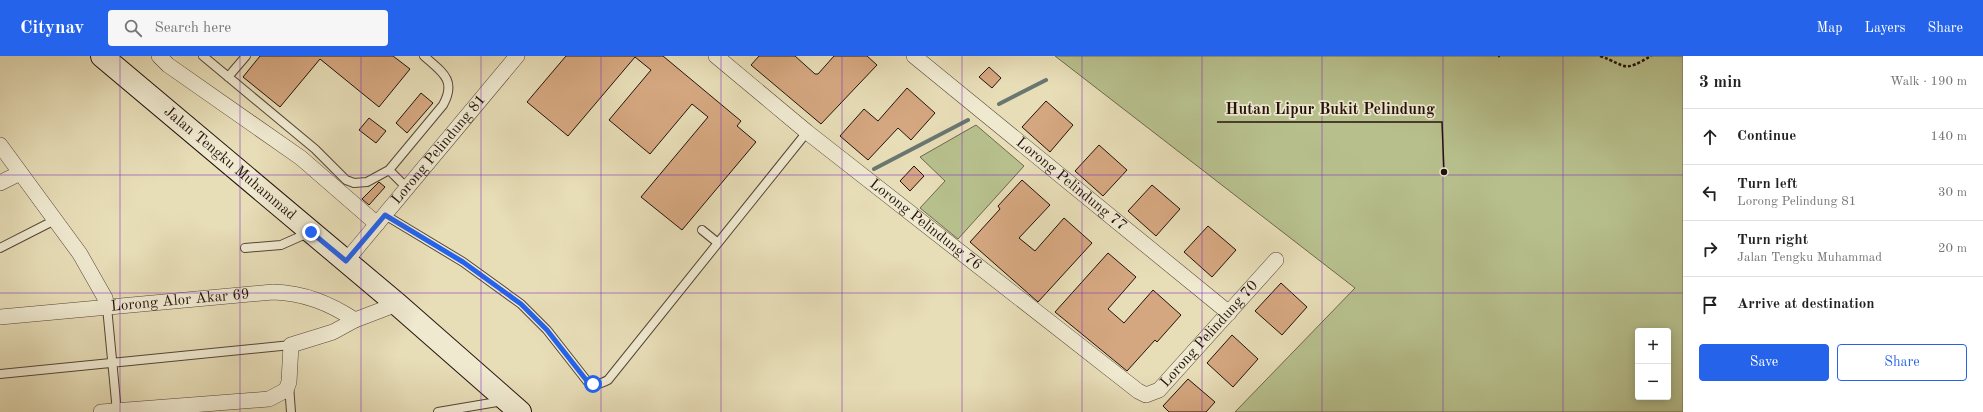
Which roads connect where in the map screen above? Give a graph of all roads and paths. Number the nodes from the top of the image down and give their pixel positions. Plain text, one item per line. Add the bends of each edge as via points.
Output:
1 (102, 56) edge
2 (159, 56) edge
3 (203, 56) edge
4 (246, 56) edge
5 (424, 56) edge
6 (517, 56) edge
7 (716, 56) edge
8 (914, 56) edge
9 (1600, 56) edge
10 (1651, 56) edge
11 (228, 77) junction
12 (807, 132) junction
13 (0, 145) edge
14 (389, 170) junction
15 (20, 173) junction
16 (0, 183) edge
17 (407, 188) junction
18 (55, 220) junction
19 (381, 220) junction
20 (702, 230) dead end
21 (311, 232) junction
22 (718, 243) junction
23 (0, 248) edge
24 (245, 248) dead end
25 (1276, 260) dead end
26 (346, 261) junction
27 (397, 304) junction
28 (107, 307) junction
29 (1229, 313) junction
30 (0, 317) edge
31 (355, 320) junction
32 (291, 345) junction
33 (111, 362) junction
34 (0, 374) edge
35 (289, 382) junction
36 (1138, 391) joint
37 (513, 406) edge
38 (116, 411) edge
39 (102, 412) edge
40 (291, 412) edge
41 (438, 412) edge

1 - 21 main road, Jalan Tengku Muhammad
2 - 19 street via 301,158
3 - 11 lane
4 - 11 lane
5 - 14 lane via 445,74 448,81 448,97
6 - 17 street, Lorong Pelindung 81
7 - 12 street, Lorong Pelindung 76
8 - 29 street, Lorong Pelindung 77
9 - 10 path via 1620,66 1633,67
11 - 14 lane via 315,149 346,180 354,183 367,182
12 - 22 lane
12 - 36 street, Lorong Pelindung 76
13 - 15 street
14 - 17 lane
15 - 16 street
15 - 18 street
17 - 19 street, Lorong Pelindung 81
18 - 23 lane
18 - 28 street via 80,254 105,298
19 - 22 lane via 463,262 521,304 547,330 587,381 593,384 608,380
19 - 26 street, Lorong Pelindung 81
20 - 22 lane
21 - 24 lane via 281,245
21 - 26 main road, Jalan Tengku Muhammad
25 - 29 street, Lorong Pelindung 70
26 - 27 main road, Jalan Tengku Muhammad
27 - 31 street
27 - 37 main road, Jalan Tengku Muhammad
28 - 30 street, Lorong Alor Akar 69
28 - 31 street, Lorong Alor Akar 69 via 291,292 333,306
28 - 33 lane
29 - 36 street, Lorong Pelindung 70 via 1159,390 1146,395
31 - 32 street via 334,332
32 - 33 lane
32 - 35 street
33 - 34 lane
33 - 38 lane
35 - 38 street via 286,390 269,399
35 - 40 lane
37 - 41 lane
38 - 39 street

